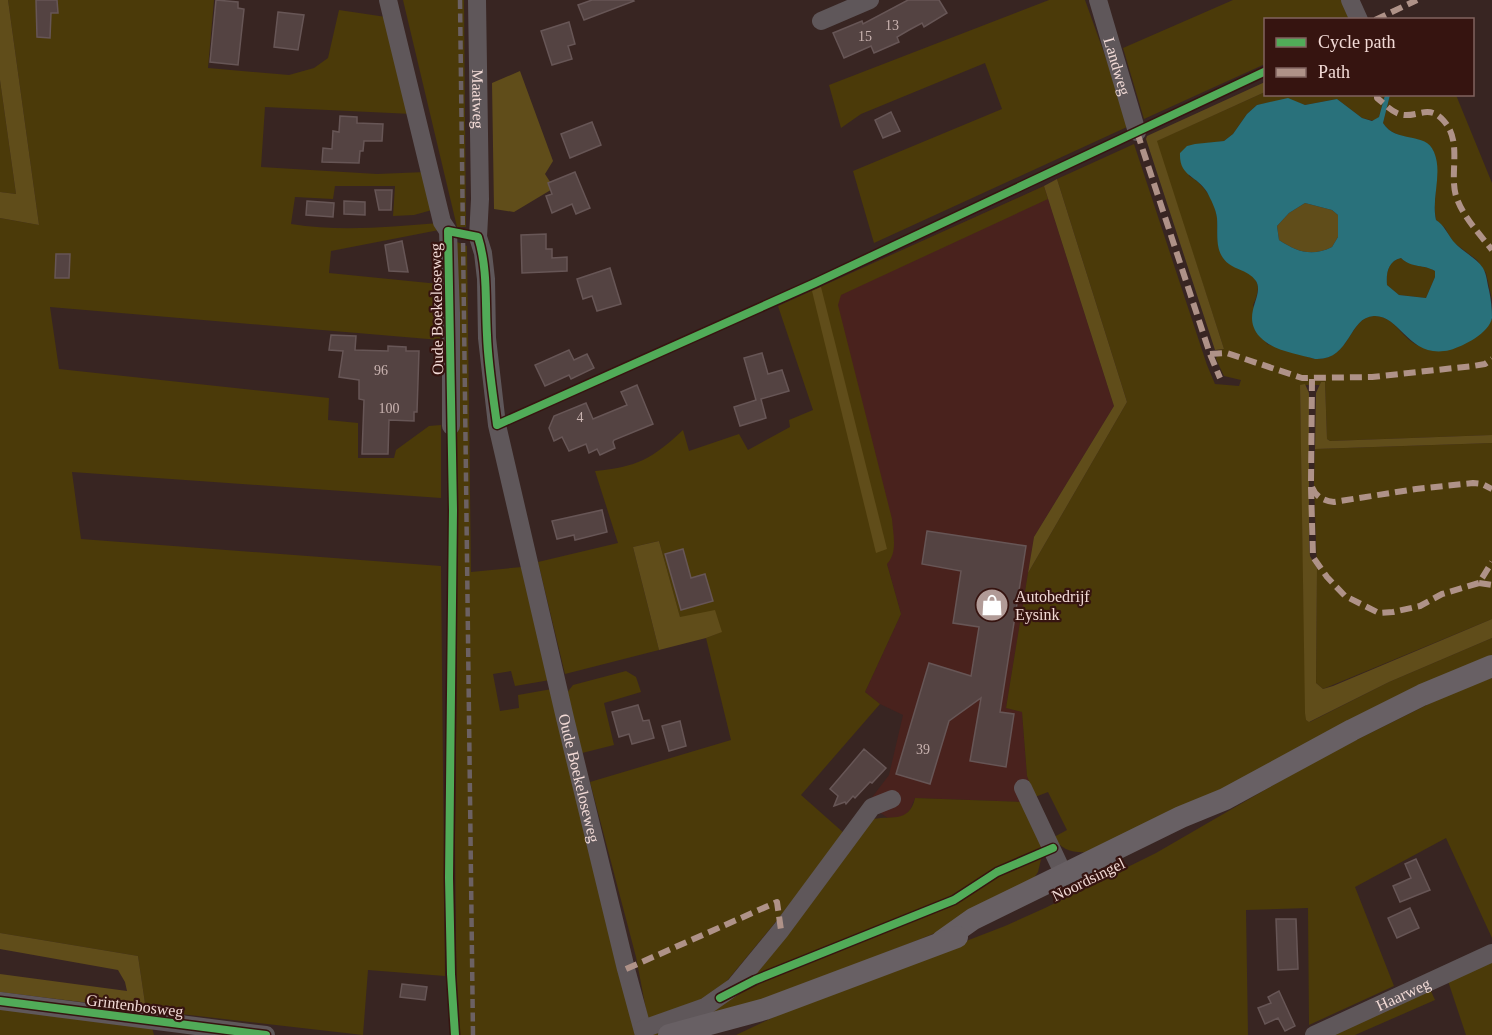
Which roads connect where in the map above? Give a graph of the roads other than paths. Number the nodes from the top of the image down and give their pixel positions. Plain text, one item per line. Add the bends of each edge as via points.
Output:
1 (388, 0) edge
2 (477, 0) edge
3 (870, 0) edge
4 (1098, 0) edge
5 (1350, 0) edge
6 (1358, 18) edge
7 (821, 21) dead end
8 (1137, 132) dead end
9 (480, 199) joint
10 (448, 231) junction
11 (478, 237) junction
12 (451, 426) dead end
13 (1492, 666) edge
14 (1023, 788) dead end
15 (892, 799) dead end
16 (1225, 799) junction
17 (1064, 875) junction
18 (942, 941) junction
19 (1492, 953) edge
20 (0, 1001) edge
21 (765, 1009) junction
22 (644, 1032) edge
23 (266, 1035) edge
24 (669, 1035) edge
25 (716, 1035) edge
26 (1314, 1035) edge

1 - 10 street, Oude Boekeloseweg via 442,222
2 - 9 street, Maatweg
3 - 7 street
4 - 8 street, Landweg
5 - 6 street
9 - 11 street, Oude Boekeloseweg
10 - 11 street, Oude Boekeloseweg
10 - 12 street, Oude Boekeloseweg
11 - 22 street, Oude Boekeloseweg via 486,279 487,338 497,424
13 - 16 main road, Noordsingel via 1422,695
14 - 17 street
15 - 22 street via 872,807 735,986 705,1007
16 - 17 main road, Noordsingel
16 - 18 main road, Noordsingel via 1180,831 1085,881 975,931
17 - 18 main road, Noordsingel via 973,919
18 - 21 main road, Noordsingel
19 - 26 street, Haarweg
20 - 23 street, Grintenbosweg
21 - 24 main road, Noordsingel
21 - 25 main road, Noordsingel

